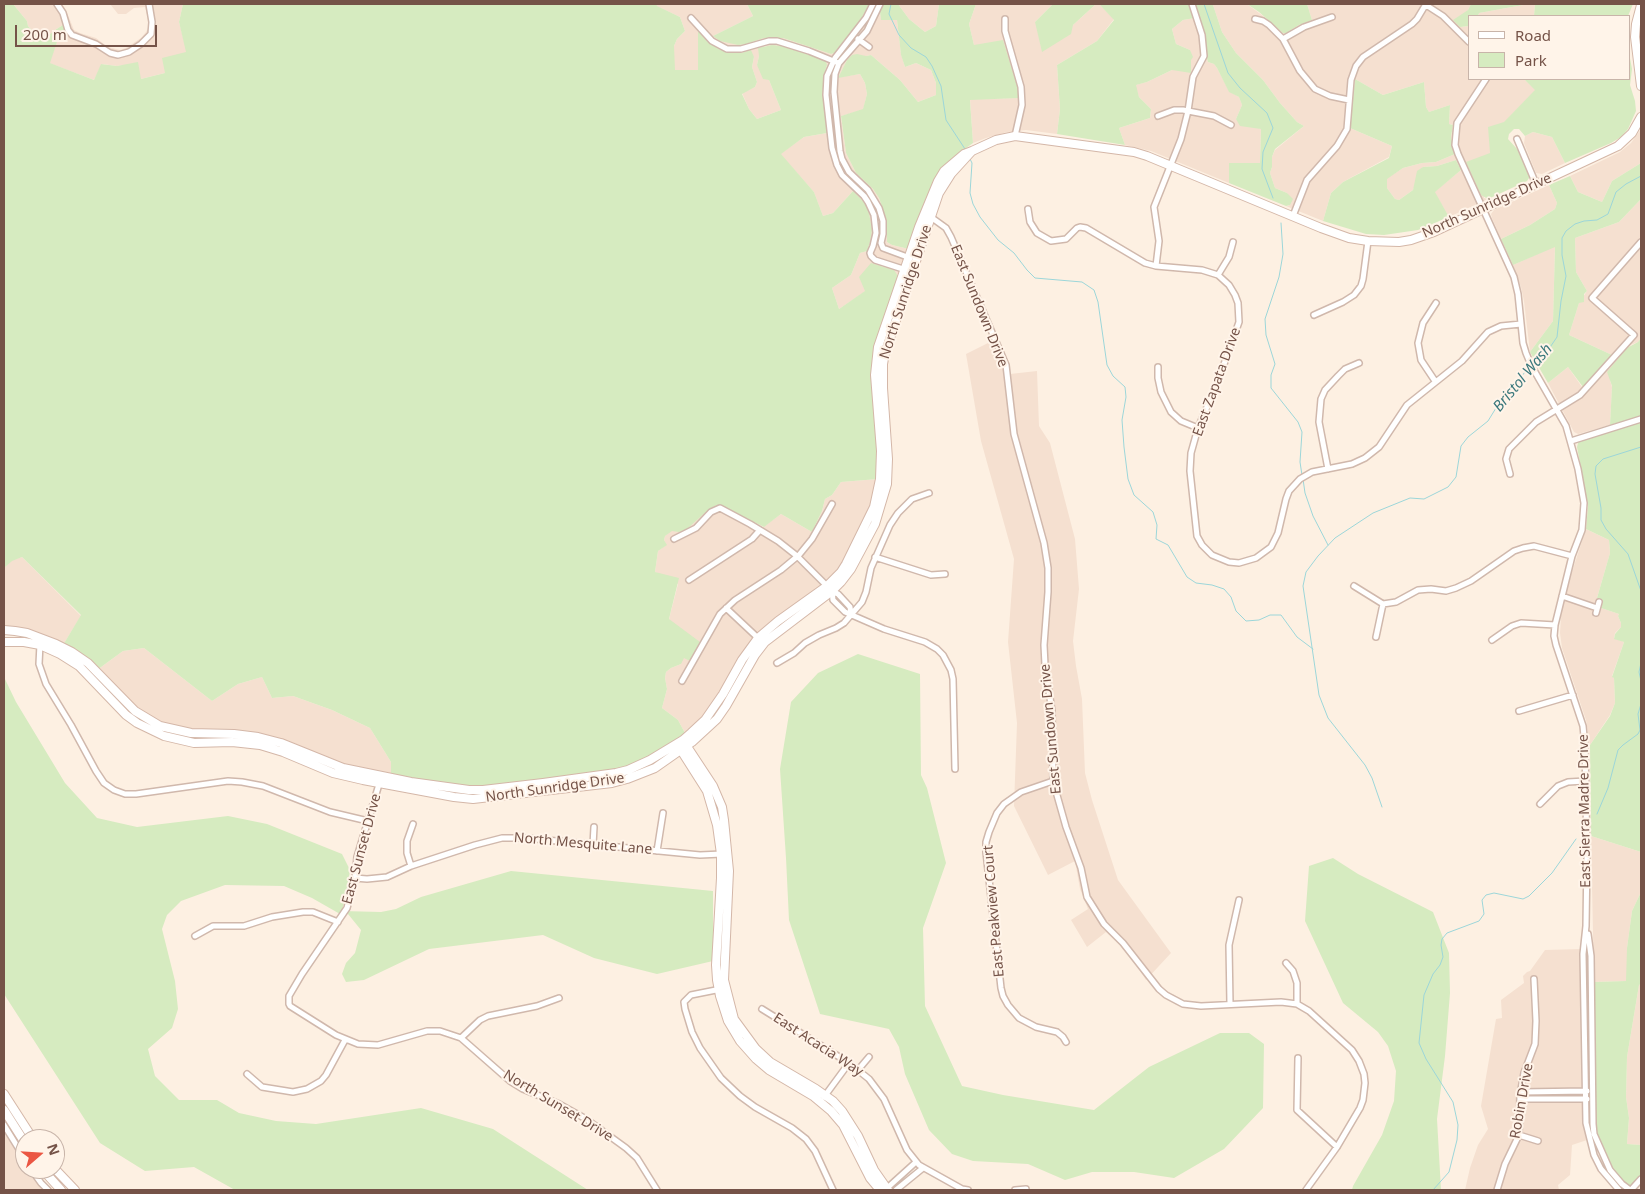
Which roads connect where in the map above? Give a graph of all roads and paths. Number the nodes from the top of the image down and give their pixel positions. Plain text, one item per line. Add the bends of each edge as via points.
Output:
1 (57, 4) edge
2 (148, 4) edge
3 (873, 4) edge
4 (880, 4) edge
5 (1192, 4) edge
6 (1426, 4) edge
7 (1641, 5) edge
8 (1332, 17) dead end
9 (691, 18) dead end
10 (1005, 19) dead end
11 (1255, 19) dead end
12 (853, 35) junction
13 (1283, 39) junction
14 (860, 40) junction
15 (1468, 41) edge
16 (868, 47) dead end
17 (836, 62) junction
18 (1485, 80) edge
19 (1641, 86) edge
20 (1349, 100) junction
21 (1188, 111) junction
22 (1158, 116) dead end
23 (1641, 117) edge
24 (1231, 125) dead end
25 (1015, 136) junction
26 (1517, 139) dead end
27 (842, 159) junction
28 (836, 162) junction
29 (1170, 166) junction
30 (1536, 184) junction
31 (1028, 210) dead end
32 (1483, 210) junction
33 (928, 215) junction
34 (1293, 216) junction
35 (1368, 241) junction
36 (1233, 242) dead end
37 (1641, 242) edge
38 (874, 244) junction
39 (882, 245) junction
40 (891, 251) junction
41 (912, 258) junction
42 (887, 263) junction
43 (1156, 266) junction
44 (908, 271) junction
45 (1218, 276) junction
46 (1436, 303) dead end
47 (1314, 315) dead end
48 (1521, 324) junction
49 (1359, 363) dead end
50 (1158, 367) dead end
51 (1435, 381) junction
52 (1557, 409) junction
53 (1641, 419) edge
54 (1198, 428) junction
55 (1571, 440) junction
56 (1328, 469) junction
57 (1510, 474) dead end
58 (928, 493) dead end
59 (832, 504) dead end
60 (760, 530) junction
61 (674, 539) dead end
62 (797, 556) junction
63 (1572, 556) junction
64 (876, 557) junction
65 (945, 574) dead end
66 (689, 580) dead end
67 (1354, 586) dead end
68 (830, 589) junction
69 (1562, 596) junction
70 (844, 600) junction
71 (1599, 602) dead end
72 (1383, 604) junction
73 (838, 605) junction
74 (726, 608) junction
75 (852, 614) junction
76 (1555, 625) junction
77 (4, 630) edge
78 (1376, 637) dead end
79 (758, 638) junction
80 (1492, 640) dead end
81 (4, 642) edge
82 (41, 642) junction
83 (777, 663) dead end
84 (682, 681) dead end
85 (1573, 695) junction
86 (1519, 711) dead end
87 (682, 745) junction
88 (955, 770) dead end
89 (381, 779) junction
90 (1053, 781) junction
91 (1586, 781) junction
92 (1540, 804) dead end
93 (662, 813) dead end
94 (368, 821) junction
95 (413, 824) dead end
96 (594, 827) dead end
97 (593, 845) junction
98 (658, 851) junction
99 (724, 854) junction
100 (412, 866) junction
101 (355, 878) junction
102 (1240, 900) dead end
103 (338, 922) junction
104 (1586, 926) junction
105 (195, 936) dead end
106 (1286, 963) dead end
107 (1534, 979) dead end
108 (722, 988) junction
109 (559, 998) dead end
110 (1230, 1004) junction
111 (1297, 1004) junction
112 (762, 1009) dead end
113 (461, 1038) junction
114 (346, 1040) junction
115 (1066, 1042) dead end
116 (869, 1057) dead end
117 (1298, 1058) dead end
118 (849, 1063) junction
119 (858, 1070) junction
120 (247, 1074) dead end
121 (1585, 1091) junction
122 (1592, 1091) junction
123 (1521, 1092) junction
124 (4, 1094) edge
125 (822, 1098) junction
126 (1520, 1099) junction
127 (1592, 1099) junction
128 (1585, 1100) junction
129 (4, 1110) edge
130 (4, 1125) edge
131 (16, 1129) edge
132 (27, 1129) edge
133 (1519, 1135) junction
134 (1538, 1141) dead end
135 (15, 1143) edge
136 (1337, 1147) junction
137 (916, 1162) junction
138 (923, 1168) junction
139 (38, 1179) edge
140 (51, 1179) edge
141 (65, 1179) edge
142 (1641, 1179) edge
143 (1026, 1189) dead end
144 (48, 1190) edge
145 (61, 1190) edge
146 (75, 1190) edge
147 (657, 1190) edge
148 (833, 1190) edge
149 (885, 1190) edge
150 (896, 1190) edge
151 (968, 1190) edge
152 (1015, 1190) edge
153 (1306, 1190) edge
154 (1497, 1190) edge
155 (1619, 1190) edge
156 (1630, 1190) edge

1 - 2 street via 72,34 118,55 129,52 151,34
3 - 12 street
4 - 14 street
5 - 21 street via 1202,35 1204,56 1193,77
6 - 15 street
6 - 20 street via 1412,24 1359,61 1351,80
7 - 19 street via 1635,37
8 - 13 street
9 - 17 street via 712,40 727,48 741,49 777,41
10 - 25 street via 1004,31 1022,97
11 - 13 street via 1269,25
12 - 14 street
12 - 17 street via 840,50
13 - 20 street via 1311,85 1330,96
14 - 16 street
14 - 17 street
17 - 27 street via 834,92
17 - 28 street via 830,68 826,84
18 - 32 street, East Sierra Madre Drive via 1458,119 1455,136 1458,154
20 - 34 street via 1346,132 1338,146 1307,180
21 - 22 street via 1174,110
21 - 24 street via 1214,116
21 - 29 street
23 - 30 street, North Sunridge Drive via 1632,133 1618,146
25 - 29 street, North Sunridge Drive via 1128,151
25 - 33 street, North Sunridge Drive via 996,140 964,154 944,171
26 - 30 street
27 - 28 street
27 - 39 street via 879,208 883,221
28 - 38 street via 842,175 864,196 871,208 876,225
29 - 34 street, North Sunridge Drive
29 - 43 street via 1154,207 1158,241
30 - 32 street, North Sunridge Drive
31 - 43 street via 1033,228 1045,239 1066,239 1080,227 1086,228 1141,262
32 - 35 street, North Sunridge Drive via 1412,240
32 - 48 street, East Sierra Madre Drive via 1514,277
33 - 41 street, North Sunridge Drive
33 - 90 street, East Sundown Drive via 946,228 951,237 1006,365 1014,434 1048,568 1044,650 1052,712
34 - 35 street, North Sunridge Drive via 1349,238
35 - 47 street via 1361,286 1354,295
36 - 45 street via 1229,258
37 - 52 street via 1592,298 1634,335 1580,395
38 - 39 street
38 - 42 street via 871,256
39 - 40 street
40 - 41 street
40 - 42 street
41 - 44 street, North Sunridge Drive
42 - 44 street
43 - 45 street via 1202,270
44 - 68 street, North Sunridge Drive via 876,356 881,464 877,495 868,522
45 - 54 street, East Zapata Drive via 1235,295 1239,322
46 - 51 street via 1424,323 1418,343 1422,360
48 - 51 street via 1501,326 1488,332 1468,355
48 - 52 street, East Sierra Madre Drive via 1528,358
49 - 56 street via 1335,379 1321,399 1319,422
50 - 54 street via 1162,392 1171,412
51 - 56 street via 1407,405 1373,452 1352,464
52 - 55 street, East Sierra Madre Drive
52 - 57 street via 1536,422 1509,449 1506,459
53 - 55 street
54 - 56 street, East Zapata Drive via 1190,471 1195,530 1212,554 1229,562 1239,563 1267,551 1275,541 1289,491 1302,477
55 - 63 street, East Sierra Madre Drive via 1584,503 1582,530
58 - 64 street via 912,499 898,513
59 - 62 street via 812,539
60 - 61 street via 720,508 696,528
60 - 62 street
60 - 66 street via 752,539
62 - 68 street
62 - 74 street
63 - 69 street, East Sierra Madre Drive
63 - 72 street via 1534,546 1523,548 1456,588 1418,590 1396,602
64 - 65 street via 931,576
64 - 75 street via 864,598
67 - 72 street
68 - 70 street
68 - 73 street
68 - 79 street, North Sunridge Drive via 778,621
68 - 87 street, North Sunridge Drive via 765,642 717,719
69 - 71 street via 1596,610
69 - 76 street, East Sierra Madre Drive
70 - 73 street
70 - 75 street
72 - 78 street
73 - 75 street
74 - 79 street
74 - 84 street
75 - 83 street via 844,623 819,635
75 - 88 street via 884,629 925,642 937,649 948,662 953,680
76 - 80 street via 1521,623
76 - 85 street, East Sierra Madre Drive via 1556,645
77 - 82 street, North Sunridge Drive via 16,631
79 - 87 street, North Sunridge Drive via 705,720
81 - 82 street, North Sunridge Drive
82 - 89 street, North Sunridge Drive via 72,652 88,663 134,711 160,726 191,733 258,736
82 - 94 street via 39,664 46,684 96,771 114,790 136,794 228,781 242,782 263,786 330,812
85 - 86 street
85 - 91 street, East Sierra Madre Drive via 1583,726
87 - 89 street, North Sunridge Drive via 616,773 483,790
87 - 99 street via 709,778 718,795 724,820
89 - 94 street, East Sunset Drive
90 - 110 street, East Sundown Drive via 1087,897 1104,924 1124,943 1166,995 1182,1004
90 - 115 street, East Peakview Court via 1021,792 1004,804 989,832 986,852 1004,996 1019,1018 1036,1027 1057,1032
91 - 92 street via 1558,786
91 - 104 street, East Sierra Madre Drive
93 - 98 street
94 - 101 street, East Sunset Drive
95 - 100 street via 407,841
96 - 97 street
97 - 98 street, North Mesquite Lane
97 - 100 street, North Mesquite Lane via 502,838
98 - 99 street, North Mesquite Lane
99 - 108 street via 716,965
100 - 101 street, North Mesquite Lane via 386,877
101 - 103 street, East Sunset Drive via 347,908
102 - 110 street via 1229,945
103 - 105 street via 313,912 303,912 244,926 212,926
103 - 114 street, North Sunset Drive via 302,974 289,996 289,1004
104 - 121 street, East Sierra Madre Drive via 1583,954
104 - 122 street, East Sierra Madre Drive via 1591,956
106 - 111 street via 1297,983
107 - 123 street, Robin Drive via 1535,1044
108 - 125 street via 728,1021 748,1051 769,1070
108 - 148 street via 694,994 684,1002 700,1048 721,1078 740,1096 806,1139
109 - 113 street via 488,1016
110 - 111 street, East Sundown Drive
111 - 136 street via 1352,1050 1364,1074 1363,1100
112 - 118 street, East Acacia Way
113 - 114 street, North Sunset Drive via 440,1031 427,1031 378,1045
113 - 147 street, North Sunset Drive via 510,1081 586,1119 626,1148 637,1158
114 - 120 street via 326,1075 307,1090 293,1092 262,1087
116 - 119 street
117 - 136 street via 1297,1110
118 - 119 street, East Acacia Way
118 - 125 street
119 - 137 street, East Acacia Way via 884,1099 907,1150
121 - 122 street
121 - 123 street
121 - 128 street, East Sierra Madre Drive
122 - 127 street, East Sierra Madre Drive
123 - 126 street, Robin Drive
124 - 132 street
125 - 149 street via 843,1125 870,1178
126 - 128 street
126 - 133 street, Robin Drive
127 - 128 street
127 - 156 street, East Sierra Madre Drive via 1594,1134 1600,1150 1610,1170
128 - 155 street, East Sierra Madre Drive via 1586,1123 1594,1155 1601,1170
129 - 131 street
130 - 135 street
133 - 134 street
133 - 154 street, Robin Drive
136 - 153 street
137 - 138 street, East Acacia Way
137 - 149 street
138 - 150 street
138 - 151 street, East Acacia Way
139 - 144 street
140 - 145 street
141 - 146 street
142 - 156 street
143 - 152 street

